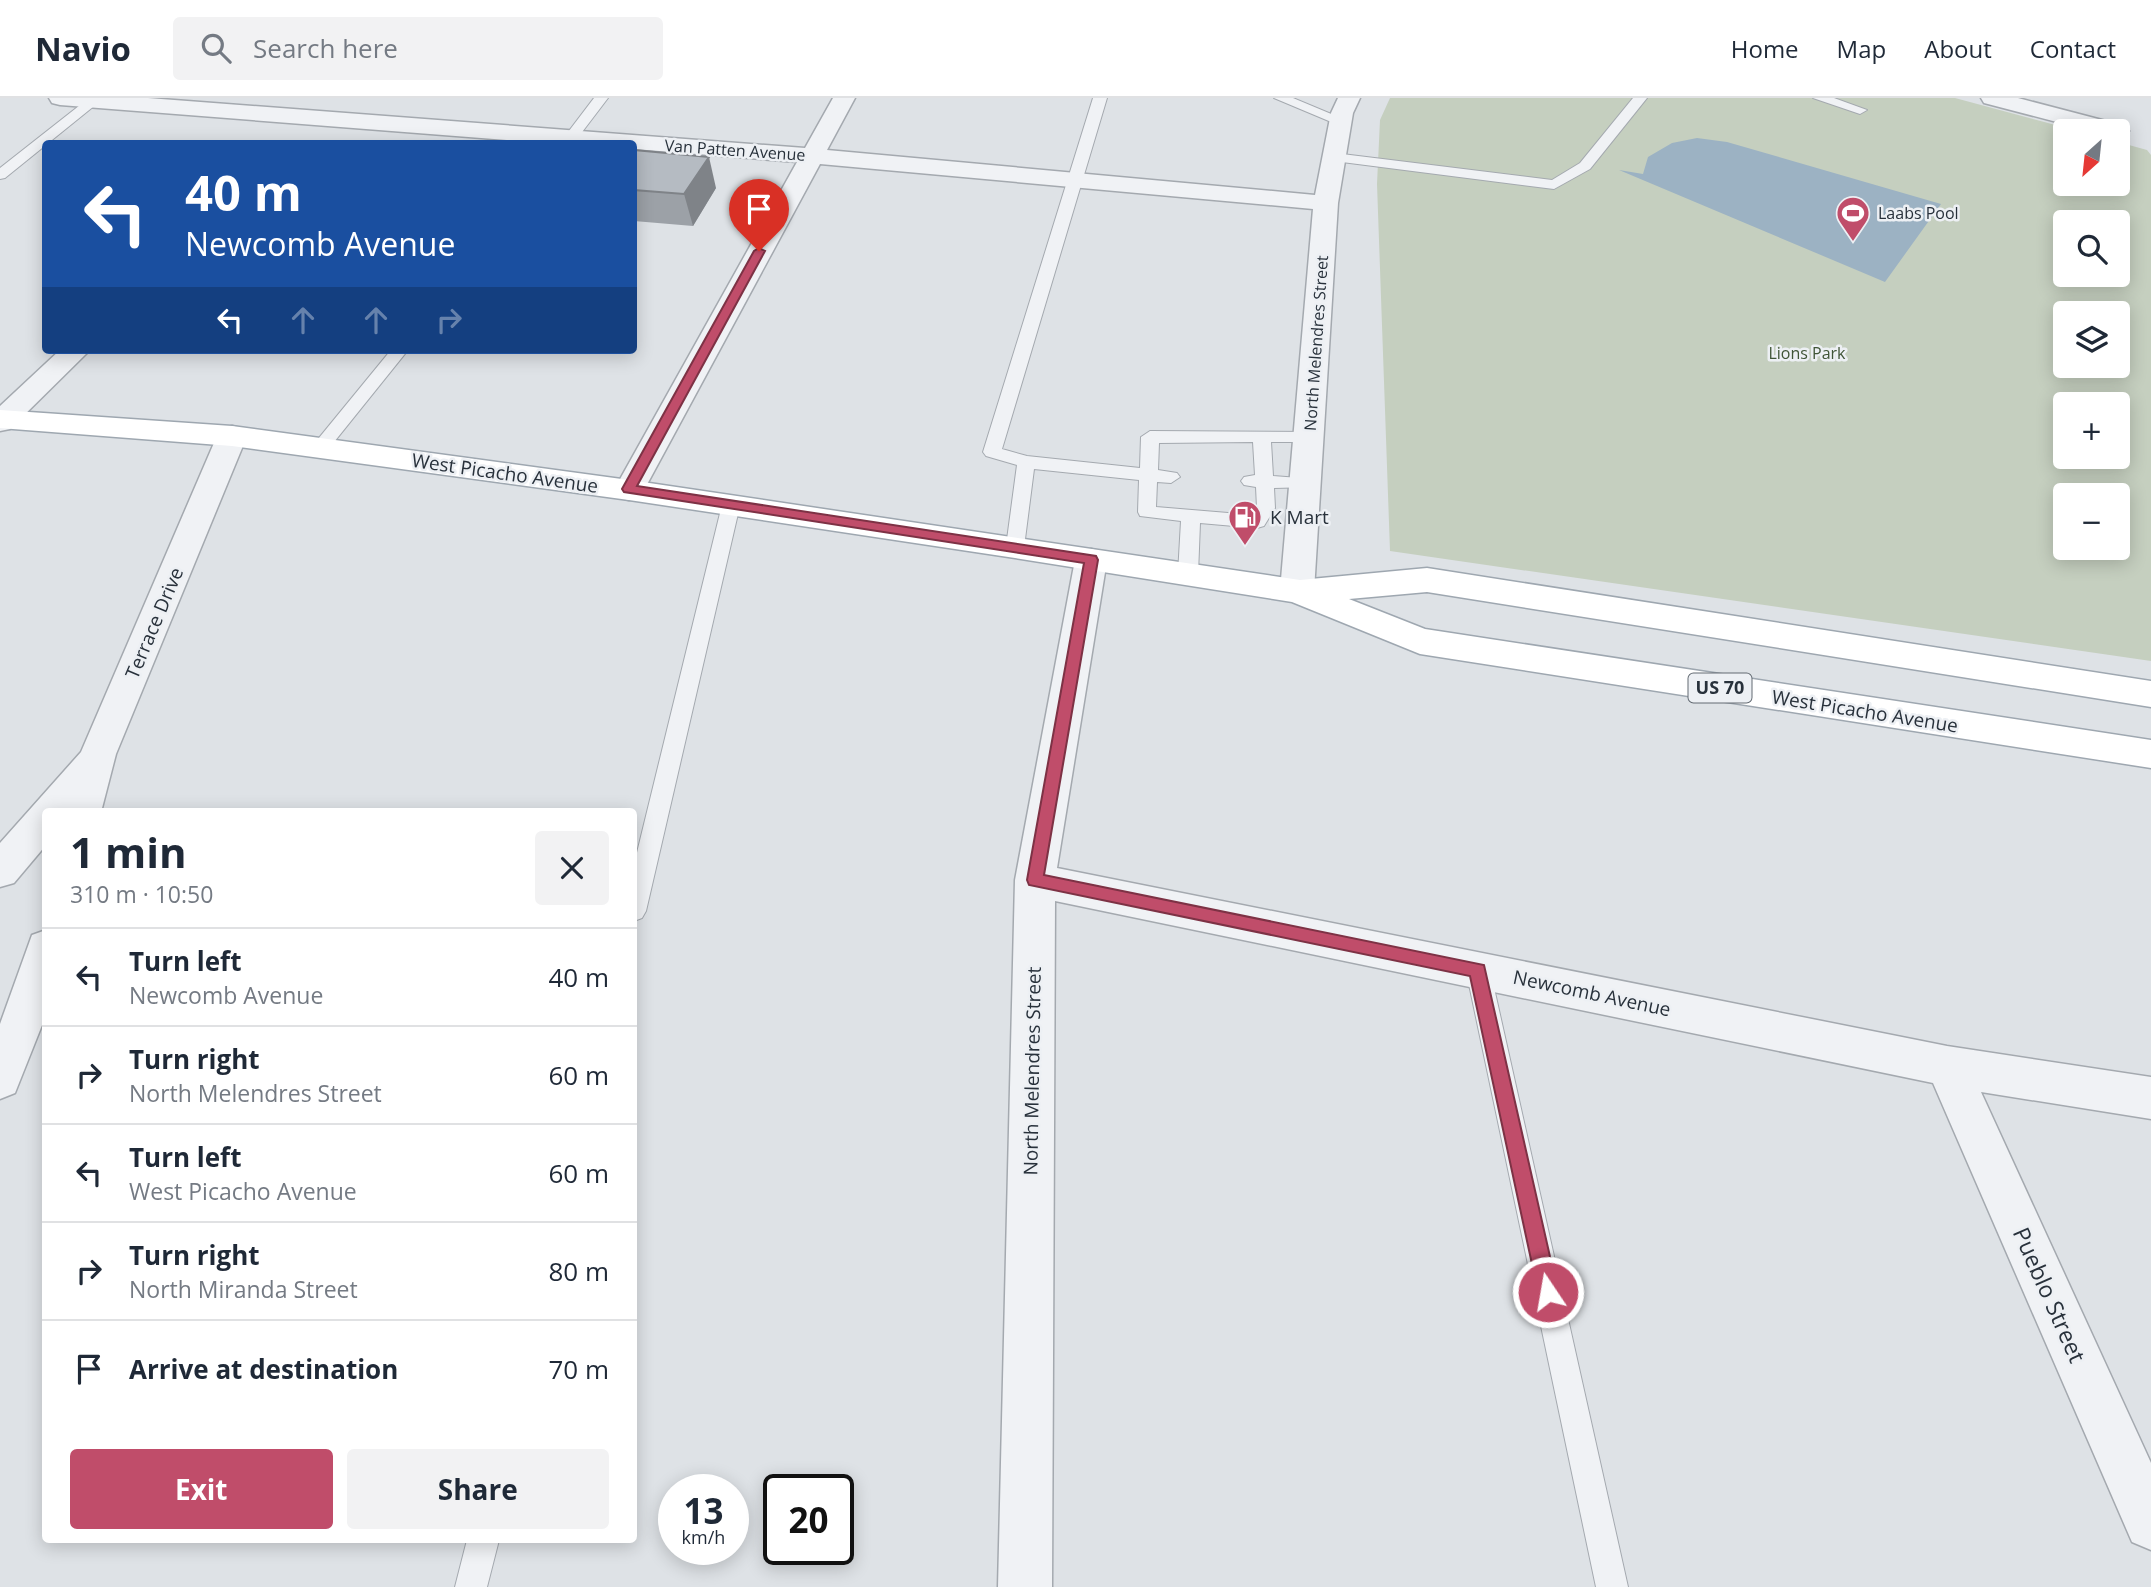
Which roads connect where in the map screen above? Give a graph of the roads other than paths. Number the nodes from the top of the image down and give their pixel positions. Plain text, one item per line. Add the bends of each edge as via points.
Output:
1 (60, 98) edge
2 (344, 98) edge
3 (601, 98) edge
4 (844, 98) edge
5 (1100, 98) edge
6 (1281, 98) edge
7 (1640, 98) edge
8 (1820, 98) edge
9 (1992, 98) edge
10 (96, 99) edge
11 (1345, 109) edge
12 (1860, 110) dead end
13 (323, 118) junction
14 (2072, 119) edge
15 (305, 135) dead end
16 (44, 140) edge
17 (557, 140) edge
18 (569, 140) edge
19 (42, 142) edge
20 (637, 145) edge
21 (811, 156) junction
22 (1334, 157) junction
23 (0, 175) edge
24 (1074, 180) junction
25 (1326, 203) junction
26 (72, 354) edge
27 (397, 354) edge
28 (1, 420) edge
29 (232, 436) junction
30 (1309, 436) junction
31 (1262, 438) junction
32 (320, 448) junction
33 (1026, 462) junction
34 (1148, 476) junction
35 (1171, 477) dead end
36 (1256, 481) junction
37 (1306, 483) junction
38 (629, 489) junction
39 (731, 505) junction
40 (1191, 516) junction
41 (1015, 547) junction
42 (1091, 560) junction
43 (1188, 574) junction
44 (1297, 591) junction
45 (2151, 694) edge
46 (98, 754) junction
47 (2151, 754) edge
48 (53, 808) edge
49 (83, 808) edge
50 (42, 822) edge
51 (0, 872) edge
52 (1035, 880) junction
53 (637, 898) edge
54 (42, 961) edge
55 (1478, 970) junction
56 (1947, 1066) junction
57 (0, 1079) edge
58 (2151, 1098) edge
59 (2151, 1524) edge
60 (482, 1543) edge
61 (471, 1587) edge
62 (1024, 1587) edge
63 (1612, 1587) edge

1 - 10 street, Van Patten Avenue
2 - 13 street
3 - 18 lane
4 - 21 street
5 - 24 lane
6 - 11 lane
7 - 22 lane via 1585,166 1555,185
8 - 12 lane
9 - 14 street
10 - 13 street, Van Patten Avenue
10 - 16 lane
11 - 22 street, North Melendres Street
13 - 15 street
13 - 17 street, Van Patten Avenue
19 - 23 lane
20 - 21 street, Van Patten Avenue
21 - 24 street, Van Patten Avenue
21 - 38 street
22 - 25 street, North Melendres Street
24 - 25 street, Van Patten Avenue
24 - 33 lane via 992,452
25 - 30 street, North Melendres Street
26 - 28 street
27 - 32 lane
28 - 29 main road, West Picacho Avenue / US 70
29 - 32 main road, West Picacho Avenue / US 70
29 - 46 street, Terrace Drive
30 - 31 lane
30 - 37 street, North Melendres Street
31 - 34 lane via 1150,437
31 - 36 lane
32 - 38 main road, West Picacho Avenue / US 70
33 - 34 lane
33 - 41 lane
34 - 35 lane
34 - 40 lane via 1147,512
36 - 37 lane
36 - 40 lane via 1266,508 1257,522
37 - 44 street, North Melendres Street
38 - 39 main road, West Picacho Avenue / US 70
39 - 41 main road, West Picacho Avenue / US 70
39 - 53 lane
40 - 43 lane
41 - 42 main road, West Picacho Avenue / US 70
42 - 43 main road, West Picacho Avenue / US 70
42 - 52 street, North Melendres Street
43 - 44 main road, West Picacho Avenue / US 70
44 - 45 main road, West Picacho Avenue / US 70 via 1427,580
44 - 47 main road, West Picacho Avenue / US 70 via 1420,641
46 - 48 street
46 - 49 street, Terrace Drive
50 - 51 street
52 - 55 street, Newcomb Avenue
52 - 62 street, North Melendres Street
54 - 57 street
55 - 56 street, Newcomb Avenue
55 - 63 lane
56 - 58 street, Newcomb Avenue
56 - 59 street, Pueblo Street
60 - 61 lane

